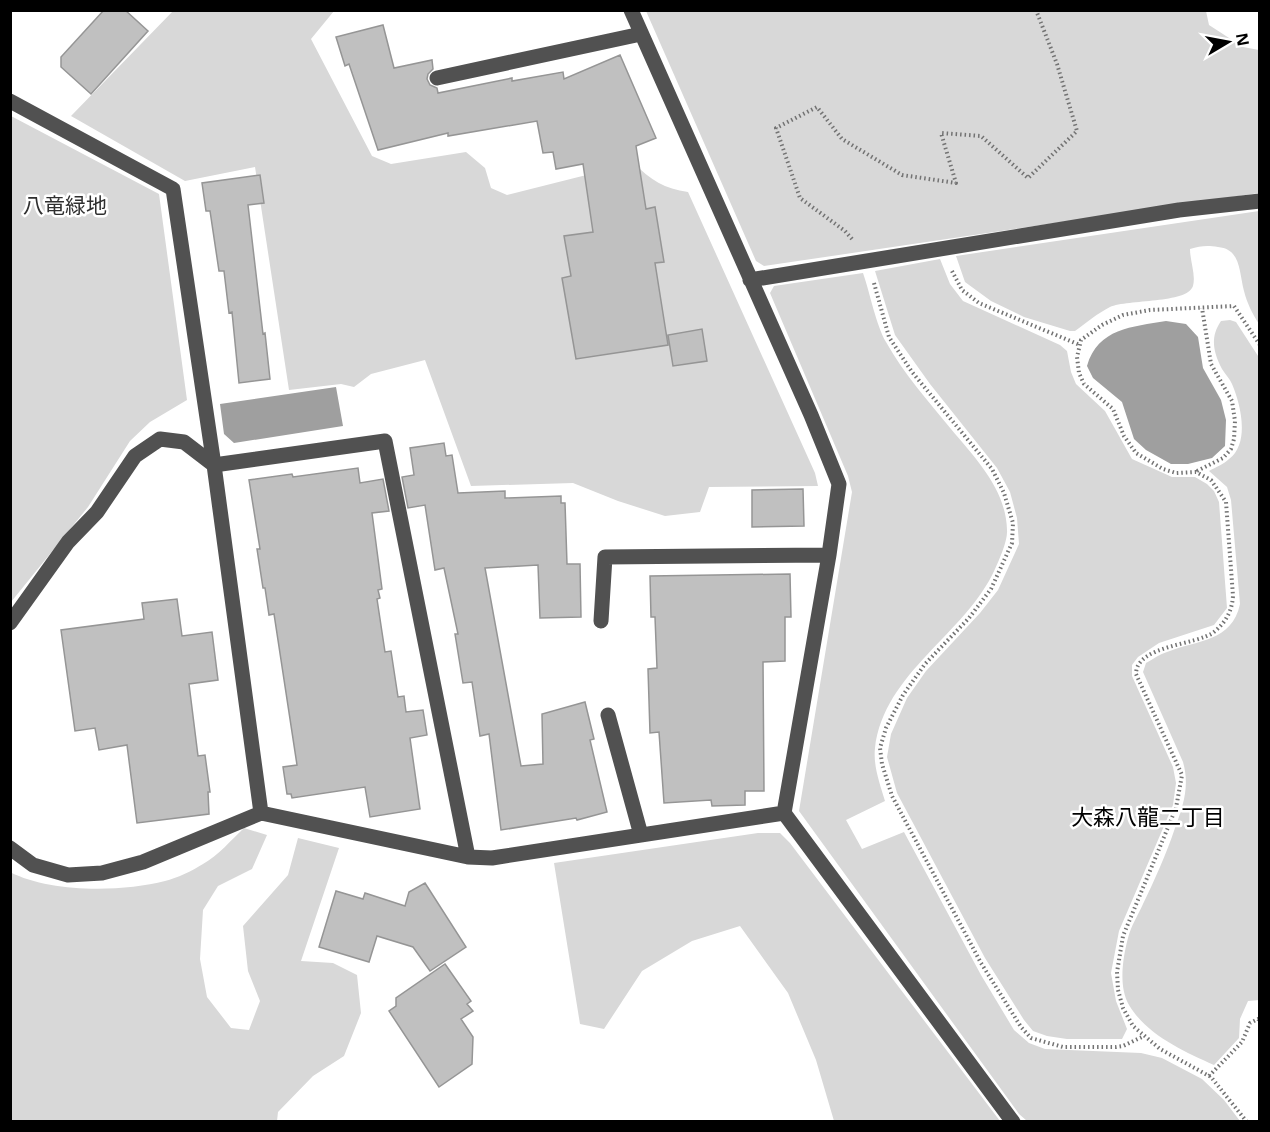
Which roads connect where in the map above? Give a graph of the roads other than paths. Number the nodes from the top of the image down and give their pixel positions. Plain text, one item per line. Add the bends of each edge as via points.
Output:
1 (631, 10) edge
2 (641, 34) junction
3 (437, 78) dead end
4 (10, 101) edge
5 (1260, 201) edge
6 (750, 280) junction
7 (214, 465) junction
8 (829, 555) junction
9 (601, 621) dead end
10 (10, 623) edge
11 (608, 716) dead end
12 (261, 813) junction
13 (784, 813) junction
14 (641, 835) junction
15 (10, 848) edge
16 (468, 857) junction
17 (1013, 1122) edge

1 - 2 street
2 - 3 street
2 - 6 street
4 - 7 street via 173,189
5 - 6 street via 1179,210
6 - 8 street via 839,484
7 - 10 street via 184,442 160,439 135,456 98,512 68,542
7 - 12 street
7 - 16 street via 385,441
8 - 9 street via 605,557
8 - 13 street
11 - 14 street
12 - 15 street via 143,862 102,873 68,875 33,865
12 - 16 street
13 - 14 street
13 - 17 street
14 - 16 street via 492,858

